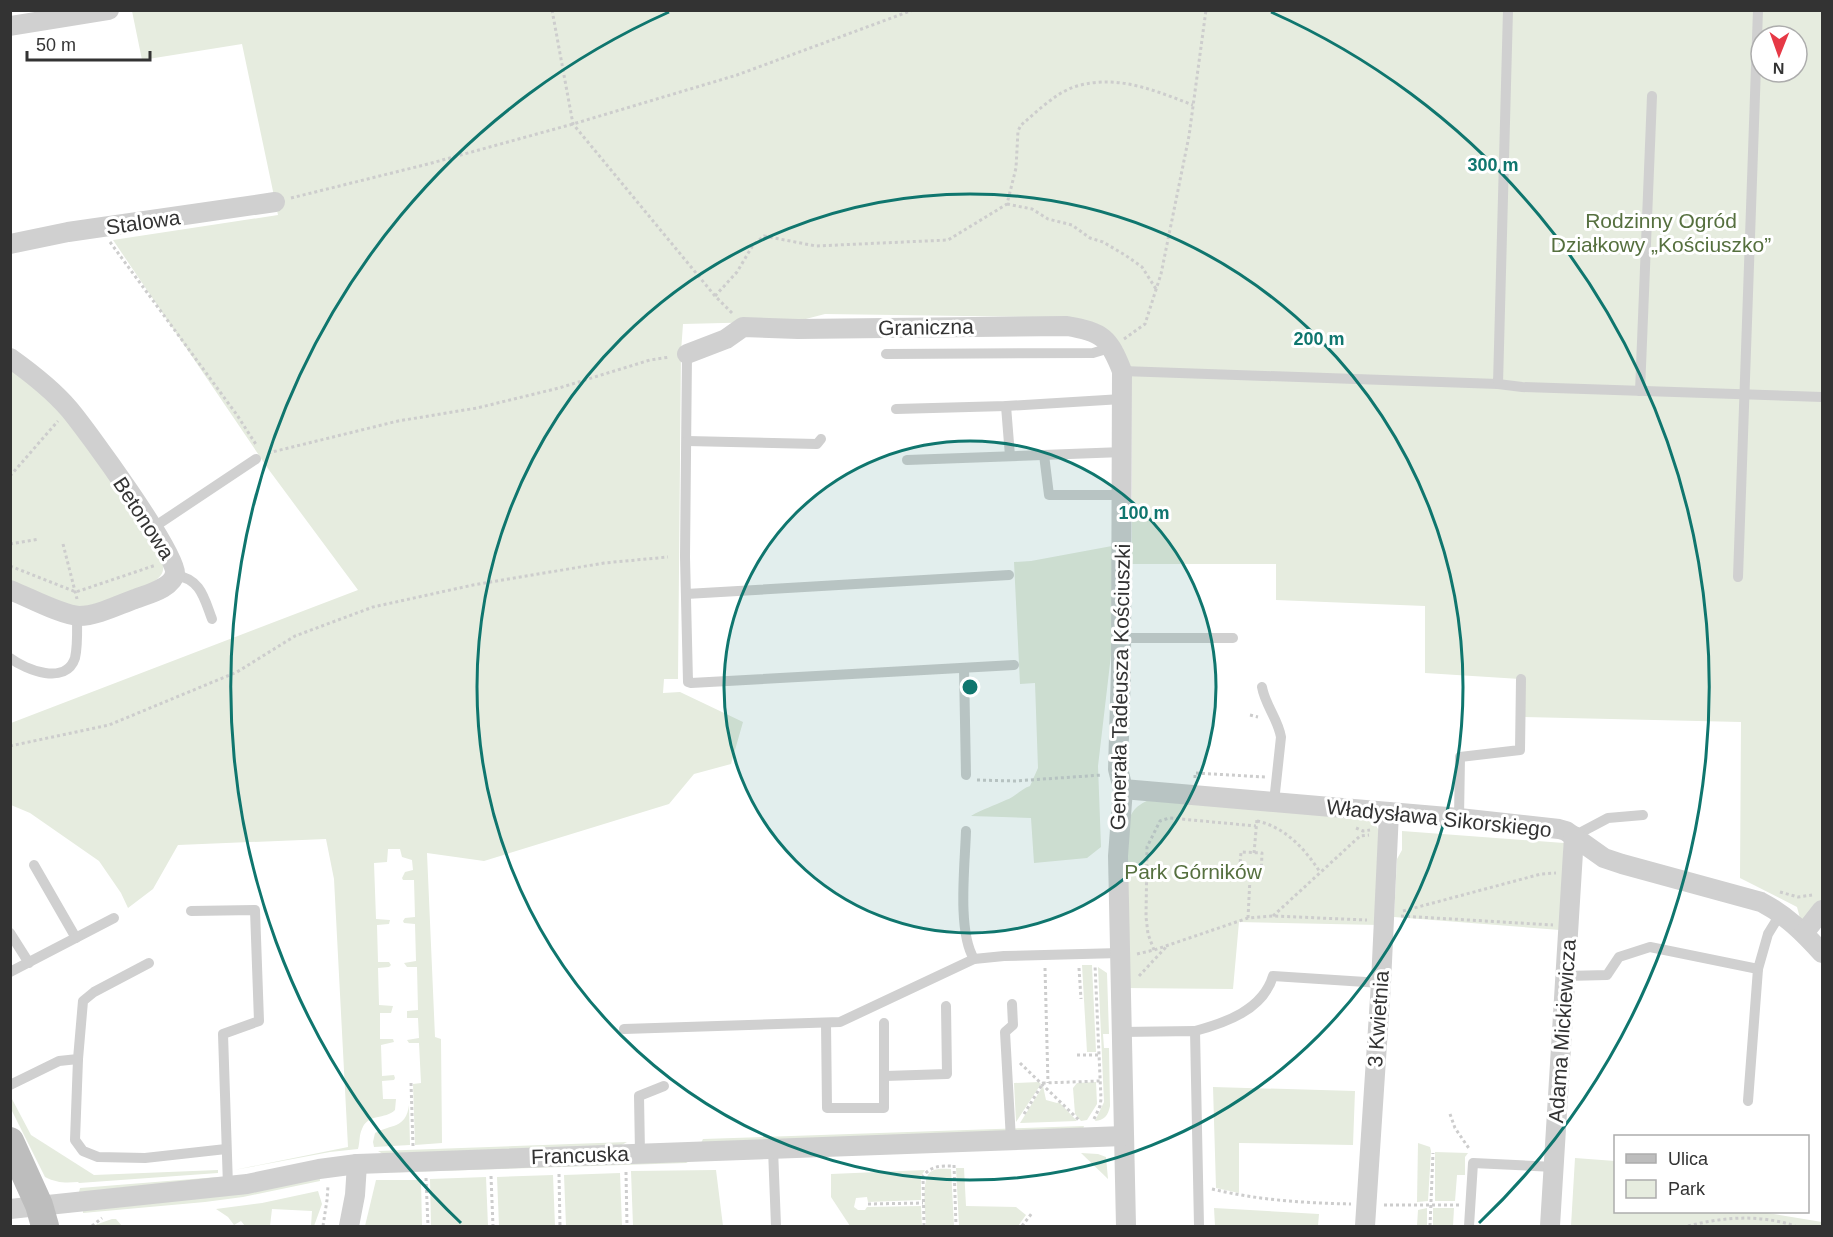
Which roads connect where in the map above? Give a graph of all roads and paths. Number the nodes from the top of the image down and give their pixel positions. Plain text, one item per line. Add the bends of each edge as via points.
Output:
1 (109, 10) edge
2 (552, 10) edge
3 (913, 10) edge
4 (1206, 10) edge
5 (1508, 10) edge
6 (1758, 10) edge
7 (10, 26) edge
8 (1652, 96) dead end
9 (1193, 105) junction
10 (573, 124) junction
11 (275, 202) joint
12 (1007, 204) junction
13 (105, 228) junction
14 (10, 244) edge
15 (1156, 289) junction
16 (715, 296) junction
17 (743, 327) junction
18 (1113, 347) junction
19 (687, 354) junction
20 (886, 354) dead end
21 (10, 358) edge
22 (1122, 371) junction
23 (1498, 384) junction
24 (1640, 391) junction
25 (1744, 395) junction
26 (1822, 397) edge
27 (1122, 399) junction
28 (1006, 406) junction
29 (69, 409) junction
30 (896, 410) dead end
31 (821, 439) dead end
32 (687, 441) junction
33 (1123, 452) junction
34 (260, 454) junction
35 (1044, 455) junction
36 (1010, 456) junction
37 (907, 460) dead end
38 (11, 474) edge
39 (1122, 495) junction
40 (154, 527) junction
41 (39, 539) dead end
42 (63, 543) dead end
43 (10, 544) edge
44 (668, 556) dead end
45 (10, 566) edge
46 (173, 567) junction
47 (1009, 575) dead end
48 (1738, 577) dead end
49 (10, 590) edge
50 (76, 592) junction
51 (686, 594) junction
52 (79, 616) junction
53 (212, 619) dead end
54 (1122, 638) junction
55 (1233, 638) dead end
56 (10, 658) edge
57 (1014, 665) dead end
58 (964, 668) junction
59 (1521, 679) dead end
60 (1262, 687) dead end
61 (10, 746) edge
62 (966, 775) joint
63 (1277, 777) junction
64 (1121, 782) junction
65 (1195, 786) dead end
66 (1266, 807) junction
67 (1389, 812) junction
68 (1643, 814) dead end
69 (1459, 818) junction
70 (1256, 823) junction
71 (966, 831) dead end
72 (1369, 835) dead end
73 (1574, 836) junction
74 (1254, 853) junction
75 (34, 865) dead end
76 (1320, 872) junction
77 (1572, 872) junction
78 (1250, 878) junction
79 (1822, 910) edge
80 (191, 912) dead end
81 (1781, 913) junction
82 (1273, 916) junction
83 (1384, 916) junction
84 (114, 918) dead end
85 (1248, 918) junction
86 (1569, 925) junction
87 (10, 933) edge
88 (1804, 933) junction
89 (76, 938) junction
90 (1167, 945) junction
91 (1154, 950) junction
92 (1822, 953) edge
93 (1079, 954) junction
94 (1124, 954) junction
95 (1045, 955) junction
96 (974, 959) junction
97 (29, 963) junction
98 (149, 963) dead end
99 (1758, 969) junction
100 (10, 972) edge
101 (1566, 976) junction
102 (1137, 978) dead end
103 (1381, 983) junction
104 (1081, 999) dead end
105 (1012, 1004) dead end
106 (946, 1006) dead end
107 (826, 1023) junction
108 (884, 1023) dead end
109 (624, 1029) dead end
110 (1195, 1031) junction
111 (1121, 1032) junction
112 (1006, 1054) junction
113 (1106, 1054) dead end
114 (1077, 1055) dead end
115 (78, 1059) junction
116 (885, 1076) junction
117 (1100, 1081) dead end
118 (411, 1083) dead end
119 (1045, 1083) junction
120 (10, 1085) edge
121 (664, 1086) dead end
122 (1748, 1101) dead end
123 (1450, 1114) dead end
124 (1021, 1119) dead end
125 (1083, 1124) dead end
126 (1124, 1136) junction
127 (1011, 1140) junction
128 (10, 1141) edge
129 (413, 1147) dead end
130 (226, 1149) junction
131 (773, 1149) junction
132 (1433, 1153) dead end
133 (953, 1158) dead end
134 (633, 1160) junction
135 (357, 1164) junction
136 (1479, 1164) junction
137 (954, 1166) junction
138 (1554, 1167) junction
139 (559, 1169) dead end
140 (491, 1172) dead end
141 (426, 1174) dead end
142 (328, 1184) dead end
143 (228, 1186) junction
144 (1198, 1187) junction
145 (922, 1203) junction
146 (868, 1204) dead end
147 (1431, 1204) junction
148 (1367, 1205) junction
149 (1455, 1205) dead end
150 (10, 1209) edge
151 (1032, 1214) dead end
152 (105, 1215) dead end
153 (42, 1216) edge
154 (92, 1227) edge
155 (322, 1227) edge
156 (349, 1227) edge
157 (428, 1227) edge
158 (493, 1227) edge
159 (560, 1227) edge
160 (627, 1227) edge
161 (776, 1227) edge
162 (924, 1227) edge
163 (956, 1227) edge
164 (1022, 1227) edge
165 (1126, 1227) edge
166 (1198, 1227) edge
167 (1365, 1227) edge
168 (1430, 1227) edge
169 (1469, 1227) edge
170 (1550, 1227) edge
171 (1688, 1227) edge
172 (1795, 1227) edge

1 - 7 street
2 - 10 path
3 - 10 path via 737,75
4 - 9 path
5 - 23 lane
6 - 25 lane
8 - 24 lane
9 - 12 path via 1131,83 1106,81 1076,86 1053,98 1018,131 1016,168
9 - 15 path
10 - 11 path
10 - 16 path
11 - 13 street, Stalowa
12 - 15 path via 1072,225 1089,238 1110,246 1142,267
12 - 16 path via 948,240 816,246 764,236
13 - 14 street, Stalowa
13 - 34 path via 108,239 237,415
15 - 18 path via 1145,324
16 - 17 path
17 - 18 street, Graniczna via 1067,326 1100,335
17 - 19 street via 726,339
18 - 20 lane via 1093,353
18 - 22 street
19 - 32 lane
19 - 34 path via 650,360 477,408 398,421
21 - 29 street, Betonowa
22 - 23 lane
22 - 27 street
23 - 24 lane
24 - 25 lane
25 - 26 lane
25 - 48 lane
27 - 28 lane
27 - 33 street, Generała Tadeusza Kościuszki
28 - 30 lane
28 - 36 lane
29 - 38 path
29 - 40 street, Betonowa
31 - 32 lane via 817,444
32 - 51 lane
33 - 35 lane
33 - 39 street, Generała Tadeusza Kościuszki
34 - 40 lane
35 - 36 lane
35 - 39 lane via 1049,495
36 - 37 lane
39 - 54 street, Generała Tadeusza Kościuszki
40 - 46 street, Betonowa
41 - 43 path
42 - 50 path
44 - 61 path via 473,585 373,607 295,636 237,672 109,725
45 - 50 path
46 - 50 path
46 - 52 street, Betonowa via 168,585
46 - 53 lane via 196,585
47 - 51 lane
49 - 52 street
50 - 52 path
51 - 58 lane via 687,678 691,683
52 - 56 lane via 75,654 69,668 42,673
54 - 55 lane
54 - 64 street, Generała Tadeusza Kościuszki
57 - 58 lane
58 - 62 lane
59 - 69 lane via 1520,750 1460,757
60 - 63 lane via 1280,729
62 - 64 path via 990,782
63 - 65 path via 1195,773
63 - 66 lane
64 - 66 street, Władysława Sikorskiego
64 - 94 street, Generała Tadeusza Kościuszki via 1118,856
66 - 67 street, Władysława Sikorskiego
66 - 70 path
67 - 69 street, Władysława Sikorskiego
67 - 83 street, 3 Kwietnia
68 - 73 lane via 1608,818
69 - 73 street, Władysława Sikorskiego via 1560,829
70 - 74 path
70 - 76 path via 1266,823 1305,849
70 - 91 path via 1160,821 1147,847 1146,917
71 - 96 lane via 964,926
72 - 76 path via 1360,836
73 - 77 street, Adama Mickiewicza
73 - 81 street, Władysława Sikorskiego via 1604,858 1734,893
74 - 78 path via 1262,853 1261,878
74 - 78 path via 1241,852 1239,877
75 - 89 lane
76 - 82 path
77 - 83 path via 1541,874
77 - 86 street, Adama Mickiewicza
78 - 85 path
79 - 88 street
80 - 130 lane via 255,910 259,1021 223,1034
81 - 88 street, Władysława Sikorskiego
81 - 99 lane via 1768,934
82 - 83 path via 1372,920
82 - 85 path
83 - 86 path
83 - 103 street, 3 Kwietnia
84 - 89 lane
85 - 90 path
86 - 101 street, Adama Mickiewicza
87 - 97 lane
88 - 92 street, Władysława Sikorskiego
89 - 97 lane
90 - 91 path
90 - 102 path
91 - 94 path
93 - 94 lane
93 - 95 lane
93 - 104 path
94 - 111 street, Generała Tadeusza Kościuszki
95 - 96 lane
95 - 119 path
96 - 107 lane via 840,1022
97 - 100 lane
98 - 115 lane via 83,1001
99 - 101 lane via 1650,947 1618,957 1607,975
99 - 122 lane
101 - 138 street, Adama Mickiewicza
103 - 110 lane via 1273,976 1263,997 1244,1012
103 - 148 street, 3 Kwietnia
105 - 112 lane via 1012,1025 1005,1032
106 - 116 lane via 947,1074
107 - 109 lane
107 - 116 lane via 827,1108 884,1108
108 - 116 lane
110 - 111 lane
110 - 144 lane
111 - 126 street, Generała Tadeusza Kościuszki
112 - 119 path
112 - 127 lane
113 - 114 path
115 - 120 lane via 59,1061
115 - 130 lane via 75,1140 83,1151 98,1157 145,1158
117 - 119 path
118 - 129 path
119 - 124 path
119 - 125 path
121 - 134 lane via 639,1096
123 - 136 path
126 - 127 street, Francuska
126 - 165 street, Generała Tadeusza Kościuszki
127 - 131 street, Francuska
128 - 153 street
130 - 143 lane
131 - 134 street, Francuska
131 - 161 lane
132 - 147 path
133 - 137 path
134 - 135 street, Francuska
134 - 160 path
135 - 143 street, Francuska
135 - 156 street
136 - 138 lane
136 - 169 lane via 1473,1163
137 - 145 path via 928,1169 923,1176
137 - 163 path
138 - 170 street, Adama Mickiewicza
139 - 159 path
140 - 158 path
141 - 157 path
142 - 155 path
143 - 153 street, Francuska
144 - 148 path via 1236,1196
144 - 166 lane
145 - 146 path
145 - 162 path
147 - 148 path
147 - 149 path
147 - 168 path
148 - 167 street, 3 Kwietnia
150 - 153 street, Francuska
151 - 164 path
152 - 154 path
171 - 172 path via 1740,1217

